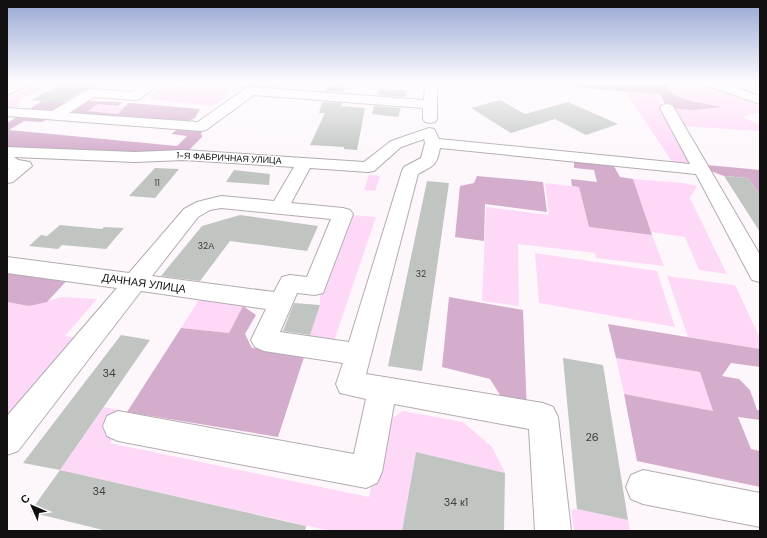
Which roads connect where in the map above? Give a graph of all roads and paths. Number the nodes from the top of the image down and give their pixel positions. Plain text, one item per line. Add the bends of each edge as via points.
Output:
1 (69, 107) edge
2 (229, 107) edge
3 (431, 107) edge
4 (667, 108) dead end
5 (7, 112) edge
6 (24, 113) junction
7 (54, 116) junction
8 (7, 123) edge
9 (201, 127) junction
10 (431, 137) junction
11 (7, 152) edge
12 (200, 156) junction
13 (304, 162) junction
14 (702, 170) junction
15 (280, 207) junction
16 (7, 265) edge
17 (760, 274) edge
18 (134, 282) junction
19 (282, 302) junction
20 (358, 354) junction
21 (382, 389) junction
22 (118, 426) dead end
23 (9, 434) edge
24 (642, 487) dead end
25 (760, 510) edge
26 (553, 531) edge

1 - 7 street
2 - 9 street
3 - 10 street
4 - 14 street
5 - 6 street
6 - 7 street
6 - 8 street
7 - 9 street
9 - 12 street
10 - 13 street, 1-Я ФАБРИЧНАЯ УЛИЦА via 396,144 368,167
10 - 14 street
10 - 20 street via 429,161 410,171
11 - 12 street, 1-Я ФАБРИЧНАЯ УЛИЦА via 135,157
12 - 13 street, 1-Я ФАБРИЧНАЯ УЛИЦА
13 - 15 street
14 - 17 street
15 - 18 street via 221,202 204,206 191,213
15 - 19 street via 344,214 315,287 290,283
16 - 18 street, ДАЧНАЯ УЛИЦА
18 - 19 street, ДАЧНАЯ УЛИЦА
18 - 23 street
19 - 20 street via 264,340
20 - 21 street via 350,384
21 - 22 street via 366,472
21 - 26 street via 543,417
24 - 25 street

